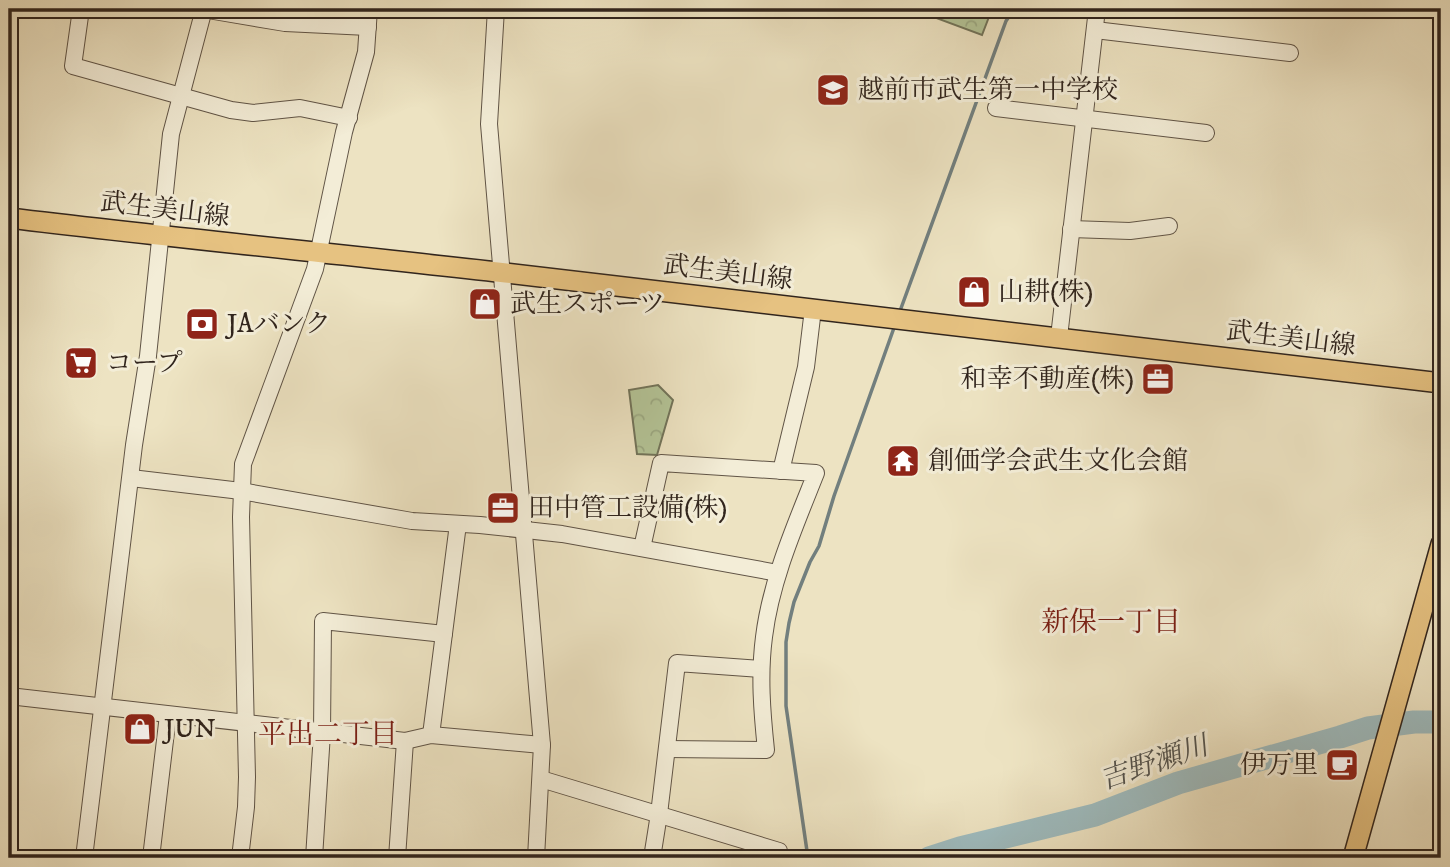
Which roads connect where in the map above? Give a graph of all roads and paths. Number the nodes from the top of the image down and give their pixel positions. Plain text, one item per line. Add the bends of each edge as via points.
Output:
1 (81, 9) edge
2 (204, 9) edge
3 (369, 9) edge
4 (496, 9) edge
5 (1097, 9) edge
6 (368, 27) junction
7 (1095, 30) junction
8 (1290, 53) dead end
9 (181, 97) junction
10 (996, 108) dead end
11 (349, 118) junction
12 (1084, 119) junction
13 (1206, 133) dead end
14 (9, 218) edge
15 (1169, 226) dead end
16 (1071, 229) junction
17 (161, 236) junction
18 (319, 253) junction
19 (501, 272) junction
20 (813, 309) junction
21 (1059, 337) junction
22 (1441, 383) edge
23 (781, 471) junction
24 (131, 478) junction
25 (242, 491) junction
26 (458, 524) junction
27 (523, 530) junction
28 (1441, 544) edge
29 (642, 548) junction
30 (778, 573) junction
31 (444, 634) junction
32 (761, 669) junction
33 (9, 696) edge
34 (102, 707) junction
35 (168, 715) junction
36 (246, 724) junction
37 (322, 733) junction
38 (431, 736) junction
39 (405, 741) junction
40 (541, 745) junction
41 (667, 749) junction
42 (541, 779) junction
43 (659, 814) junction
44 (83, 858) edge
45 (151, 858) edge
46 (240, 858) edge
47 (313, 858) edge
48 (397, 858) edge
49 (536, 858) edge
50 (652, 858) edge
51 (780, 858) edge
52 (1353, 858) edge

1 - 9 street via 73,66
2 - 6 street via 285,23
2 - 9 street
3 - 6 street
4 - 19 street via 489,124
5 - 7 street
6 - 11 street
7 - 8 street
7 - 12 street
9 - 11 street via 253,113 300,108
9 - 17 street via 171,134
10 - 12 street
11 - 18 street
12 - 13 street
12 - 16 street
14 - 17 main road, 武生美山線
15 - 16 street via 1130,231
16 - 21 street
17 - 18 main road, 武生美山線
17 - 24 street
18 - 19 main road, 武生美山線
18 - 25 street via 243,464
19 - 20 main road, 武生美山線
19 - 27 street
20 - 21 main road, 武生美山線
20 - 23 street via 806,367
21 - 22 main road, 武生美山線
23 - 29 street via 662,463
23 - 30 street via 816,473
24 - 25 street
24 - 34 street
25 - 26 street via 400,519
25 - 36 street
26 - 27 street
26 - 31 street
27 - 29 street
27 - 40 street
28 - 52 main road
29 - 30 street
30 - 32 street
31 - 37 street via 323,621
31 - 38 street
32 - 41 street via 677,663
32 - 41 street via 766,750
33 - 34 street
34 - 35 street
34 - 44 street
35 - 36 street
35 - 45 street
36 - 37 street
36 - 46 street via 247,793
37 - 39 street
37 - 47 street
38 - 39 street
38 - 40 street
39 - 48 street
40 - 42 street
41 - 43 street
42 - 43 street
42 - 49 street
43 - 50 street
43 - 51 street via 779,851

